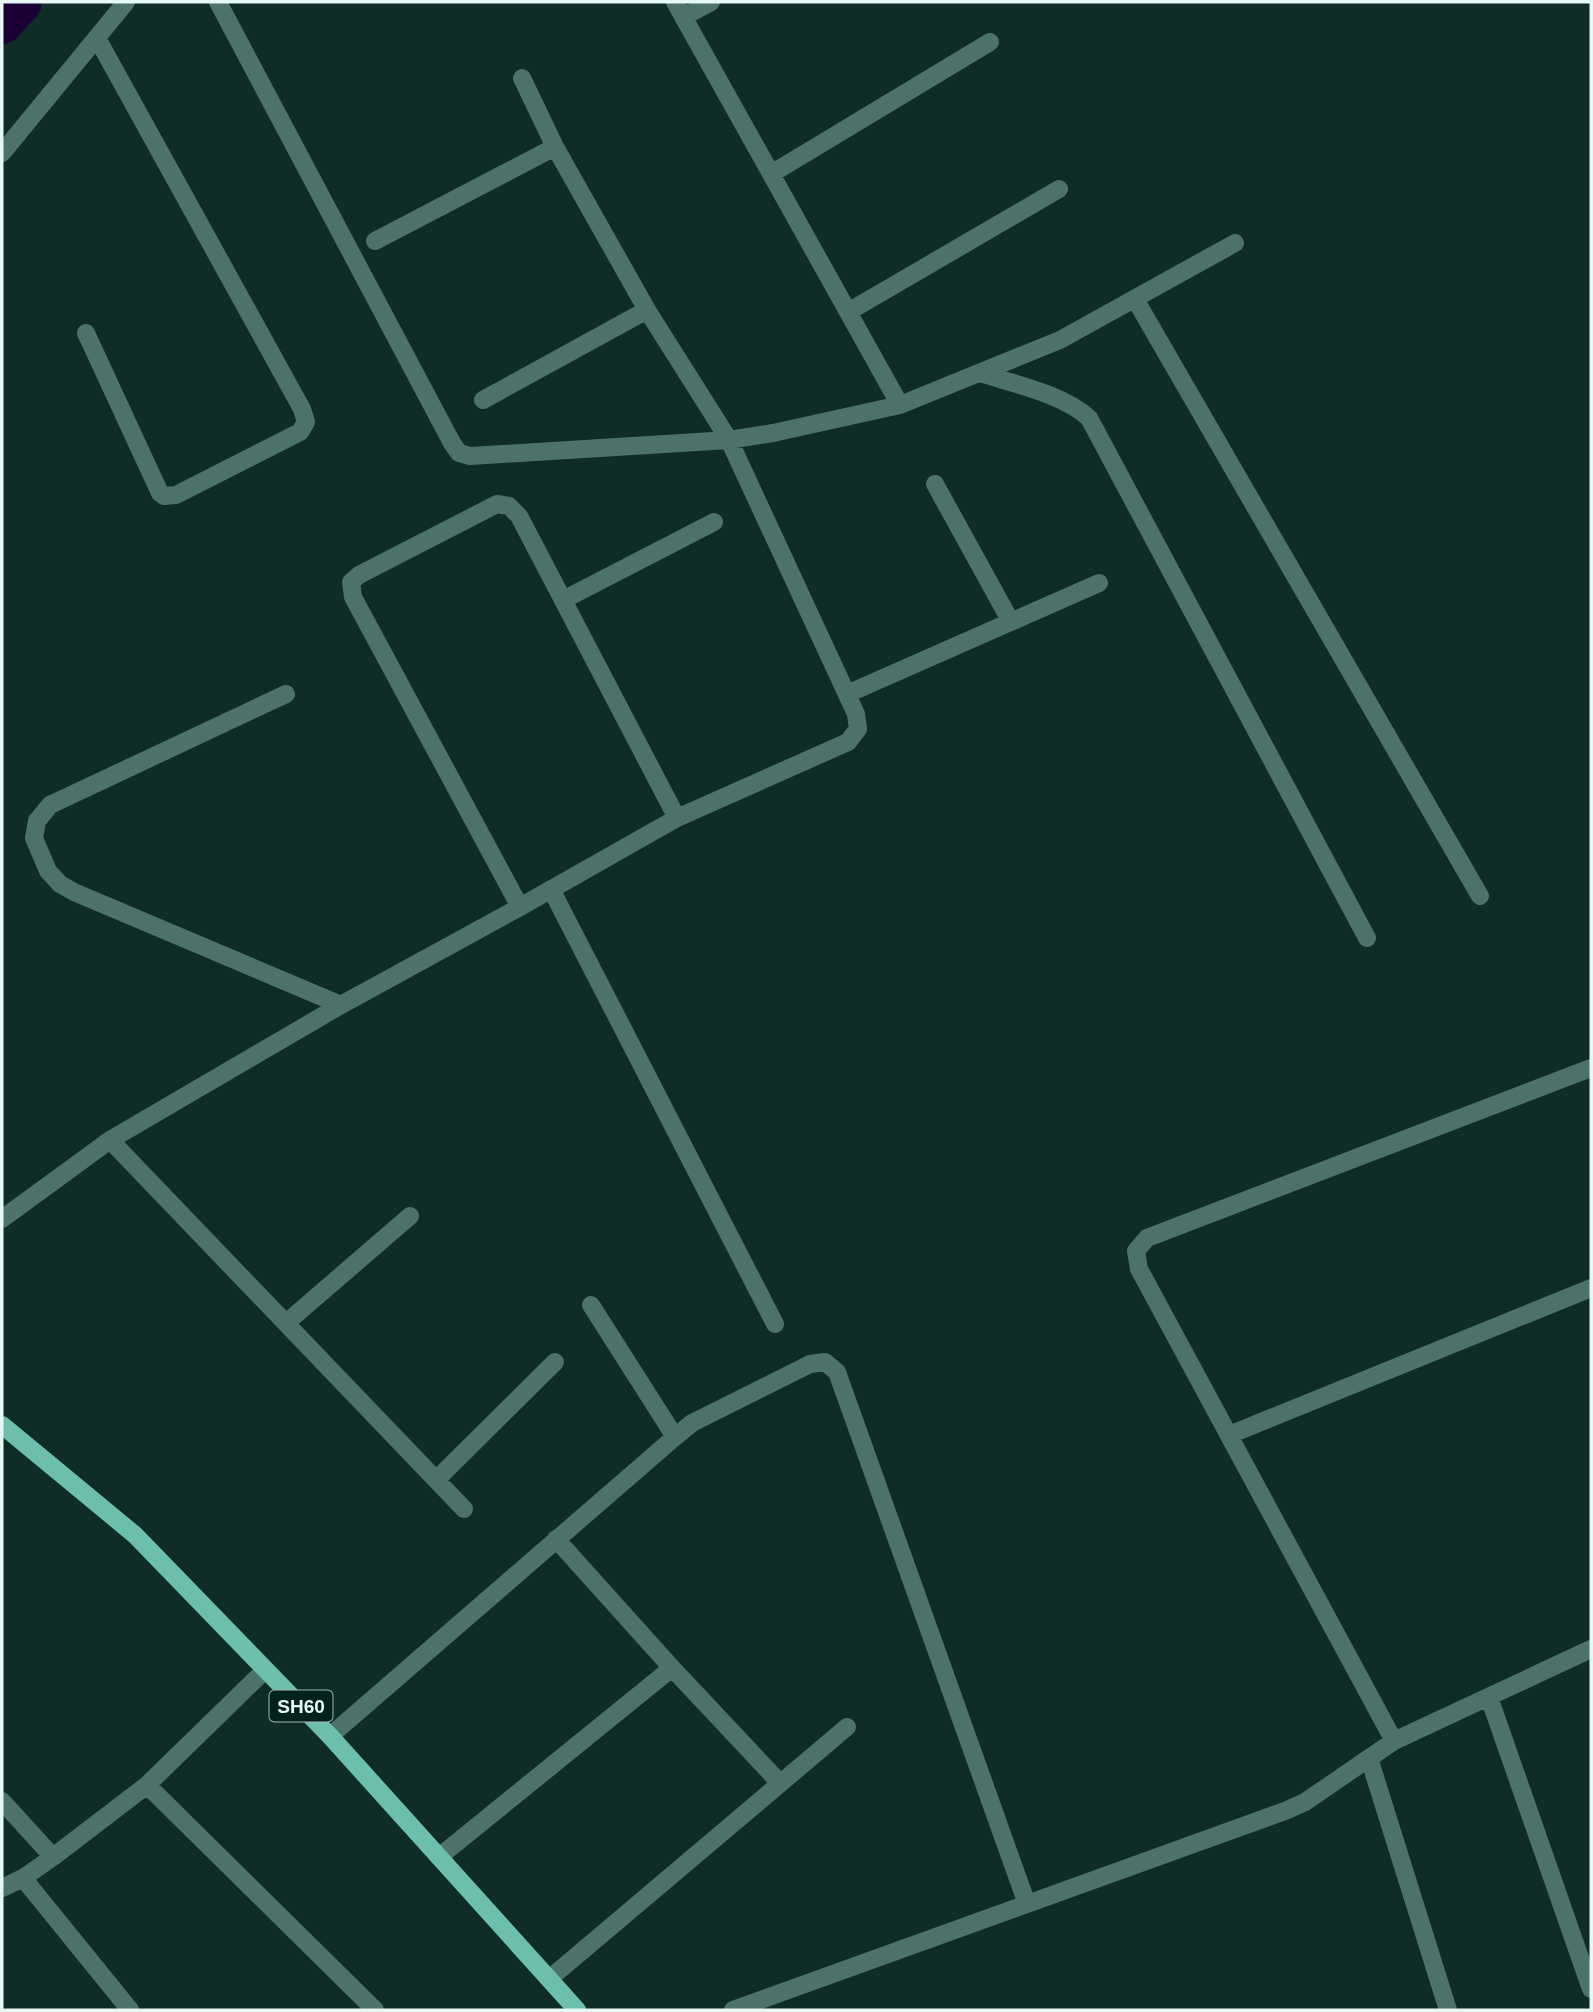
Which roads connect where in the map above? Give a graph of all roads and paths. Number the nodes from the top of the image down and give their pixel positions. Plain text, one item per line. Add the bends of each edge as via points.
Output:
1 (126, 2) edge
2 (218, 2) edge
3 (710, 2) edge
4 (679, 9) edge
5 (97, 38) junction
6 (990, 42) dead end
7 (522, 78) dead end
8 (555, 147) junction
9 (2, 153) edge
10 (771, 174) junction
11 (1059, 189) dead end
12 (375, 241) dead end
13 (1235, 243) dead end
14 (1135, 299) junction
15 (647, 310) junction
16 (848, 312) junction
17 (86, 333) dead end
18 (980, 373) junction
19 (483, 400) dead end
20 (900, 405) junction
21 (729, 440) junction
22 (934, 484) dead end
23 (714, 522) dead end
24 (1099, 583) dead end
25 (563, 600) junction
26 (1011, 622) junction
27 (286, 694) dead end
28 (847, 694) junction
29 (677, 818) junction
30 (551, 889) junction
31 (1480, 896) dead end
32 (520, 907) junction
33 (1367, 938) dead end
34 (341, 1005) junction
35 (1591, 1068) edge
36 (110, 1140) junction
37 (410, 1216) dead end
38 (2, 1219) edge
39 (1591, 1288) edge
40 (591, 1304) dead end
41 (286, 1323) junction
42 (775, 1324) dead end
43 (555, 1362) dead end
44 (2, 1425) edge
45 (1229, 1435) junction
46 (675, 1437) junction
47 (436, 1480) junction
48 (464, 1509) dead end
49 (556, 1539) junction
50 (1591, 1648) edge
51 (672, 1668) junction
52 (265, 1670) junction
53 (1489, 1697) junction
54 (847, 1727) dead end
55 (330, 1736) junction
56 (1394, 1741) junction
57 (1369, 1758) junction
58 (780, 1783) junction
59 (147, 1785) junction
60 (2, 1801) edge
61 (53, 1857) junction
62 (439, 1857) junction
63 (23, 1878) junction
64 (2, 1888) edge
65 (1027, 1904) junction
66 (549, 1979) junction
67 (1591, 1990) edge
68 (130, 2010) edge
69 (375, 2010) edge
70 (577, 2010) edge
71 (733, 2010) edge
72 (1448, 2010) edge

1 - 5 street
2 - 21 street via 459,453 470,456
3 - 4 street
4 - 10 street
5 - 9 street
5 - 17 street via 306,422 300,432 176,495 164,496
6 - 10 street
7 - 8 street
8 - 12 street
8 - 15 street
10 - 16 street
11 - 16 street
13 - 14 street
14 - 18 street via 1060,340
14 - 31 street
15 - 19 street
15 - 21 street
16 - 20 street
18 - 20 street
18 - 33 street via 1062,400 1090,418
20 - 21 street
21 - 28 street
22 - 26 street
23 - 25 street
24 - 26 street
25 - 29 street
25 - 32 street via 519,516 509,506 497,504 351,582 353,597
26 - 28 street
27 - 34 street via 50,805 37,821 34,838 48,871 74,892
28 - 29 street via 858,729 848,742
29 - 30 street
30 - 32 street
30 - 42 street
32 - 34 street
34 - 36 street
35 - 45 street via 1147,1238 1136,1251 1139,1269
36 - 38 street
36 - 41 street
37 - 41 street
39 - 45 street
40 - 46 street
41 - 47 street
43 - 47 street
44 - 52 main road, SH60 via 135,1535
45 - 56 street
46 - 49 street
46 - 65 street via 692,1423 810,1364 825,1362 837,1372
47 - 48 street
49 - 51 street
49 - 55 street
50 - 53 street
51 - 58 street
51 - 62 street
52 - 55 main road, SH60
52 - 59 street
53 - 56 street
53 - 67 street
54 - 58 street
55 - 62 main road, SH60
56 - 57 street
57 - 65 street via 1285,1811
57 - 72 street
58 - 66 street
59 - 61 street
59 - 69 street
60 - 61 street
61 - 63 street
62 - 66 main road, SH60
63 - 64 street
63 - 68 street
65 - 71 street
66 - 70 main road, SH60

